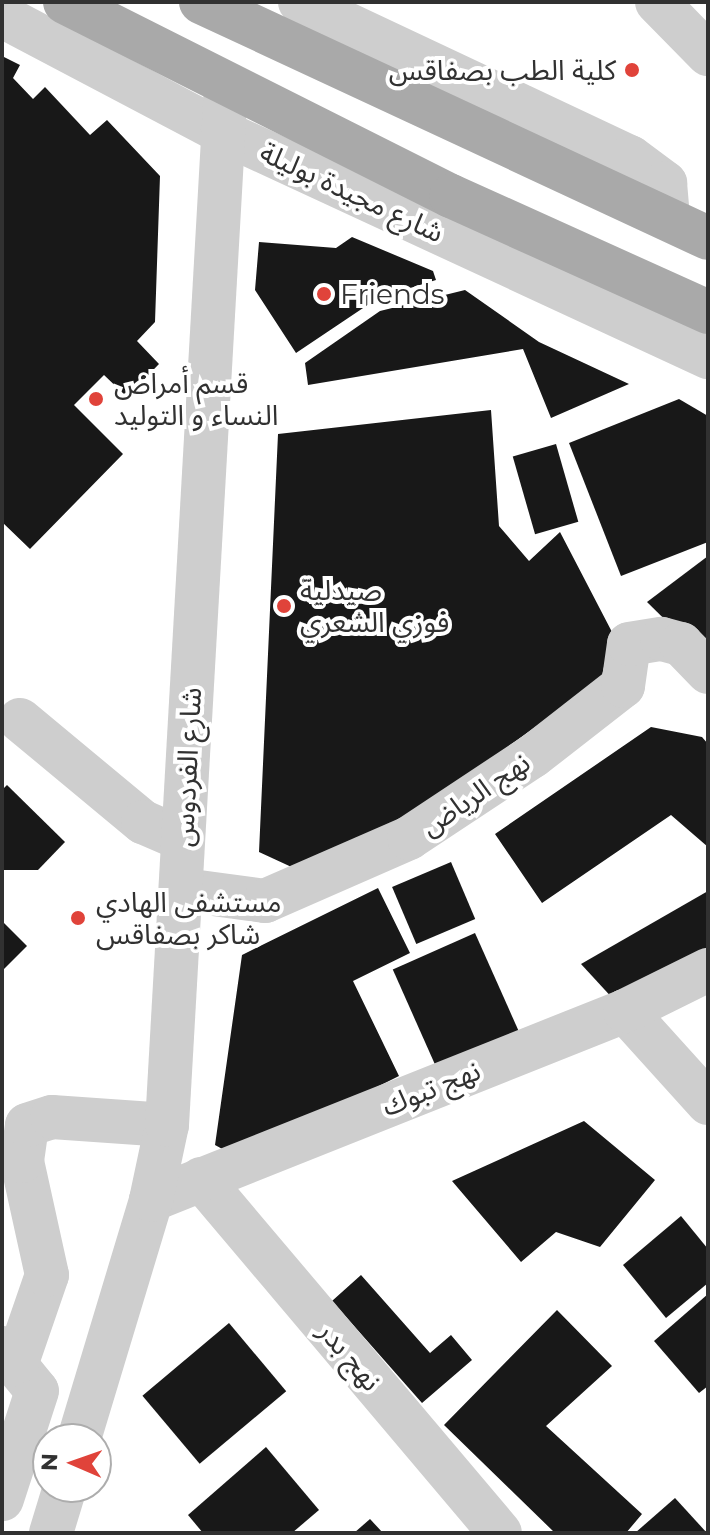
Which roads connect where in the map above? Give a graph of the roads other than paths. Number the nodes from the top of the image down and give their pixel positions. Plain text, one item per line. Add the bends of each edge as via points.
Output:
1 (65, 2) edge
2 (201, 2) edge
3 (300, 2) edge
4 (657, 2) edge
5 (2, 16) edge
6 (708, 54) edge
7 (226, 87) junction
8 (222, 132) junction
9 (668, 219) junction
10 (708, 238) edge
11 (708, 312) edge
12 (708, 357) edge
13 (708, 672) edge
14 (8, 719) edge
15 (182, 839) junction
16 (184, 890) junction
17 (708, 970) edge
18 (625, 1011) junction
19 (708, 1103) edge
20 (167, 1125) junction
21 (201, 1179) junction
22 (151, 1200) junction
23 (10, 1355) edge
24 (84, 1423) edge
25 (2, 1499) edge
26 (60, 1503) edge
27 (51, 1533) edge
28 (500, 1533) edge

1 - 7 main road, شارع مجيدة بوليلة
2 - 9 main road
3 - 9 street via 630,157 665,183
4 - 6 street
5 - 8 street, شارع مجيدة بوليلة
7 - 8 street, شارع الفردوس
7 - 11 main road, شارع مجيدة بوليلة
8 - 12 street, شارع مجيدة بوليلة
8 - 15 street, شارع الفردوس
9 - 10 main road
13 - 16 street, نهج الرياض via 681,644 662,639 629,644 623,686 533,756 409,838 265,901
14 - 15 street via 143,822
15 - 16 street, شارع الفردوس
16 - 20 street, شارع الفردوس
17 - 18 street, نهج تبوك
18 - 19 street
18 - 21 street, نهج تبوك
20 - 22 street, شارع الفردوس
20 - 23 street via 52,1117 27,1125 22,1161 47,1275
21 - 22 street, نهج تبوك
21 - 28 street, نهج بدر
22 - 24 street, شارع الفردوس
23 - 25 street via 37,1391
26 - 27 street

